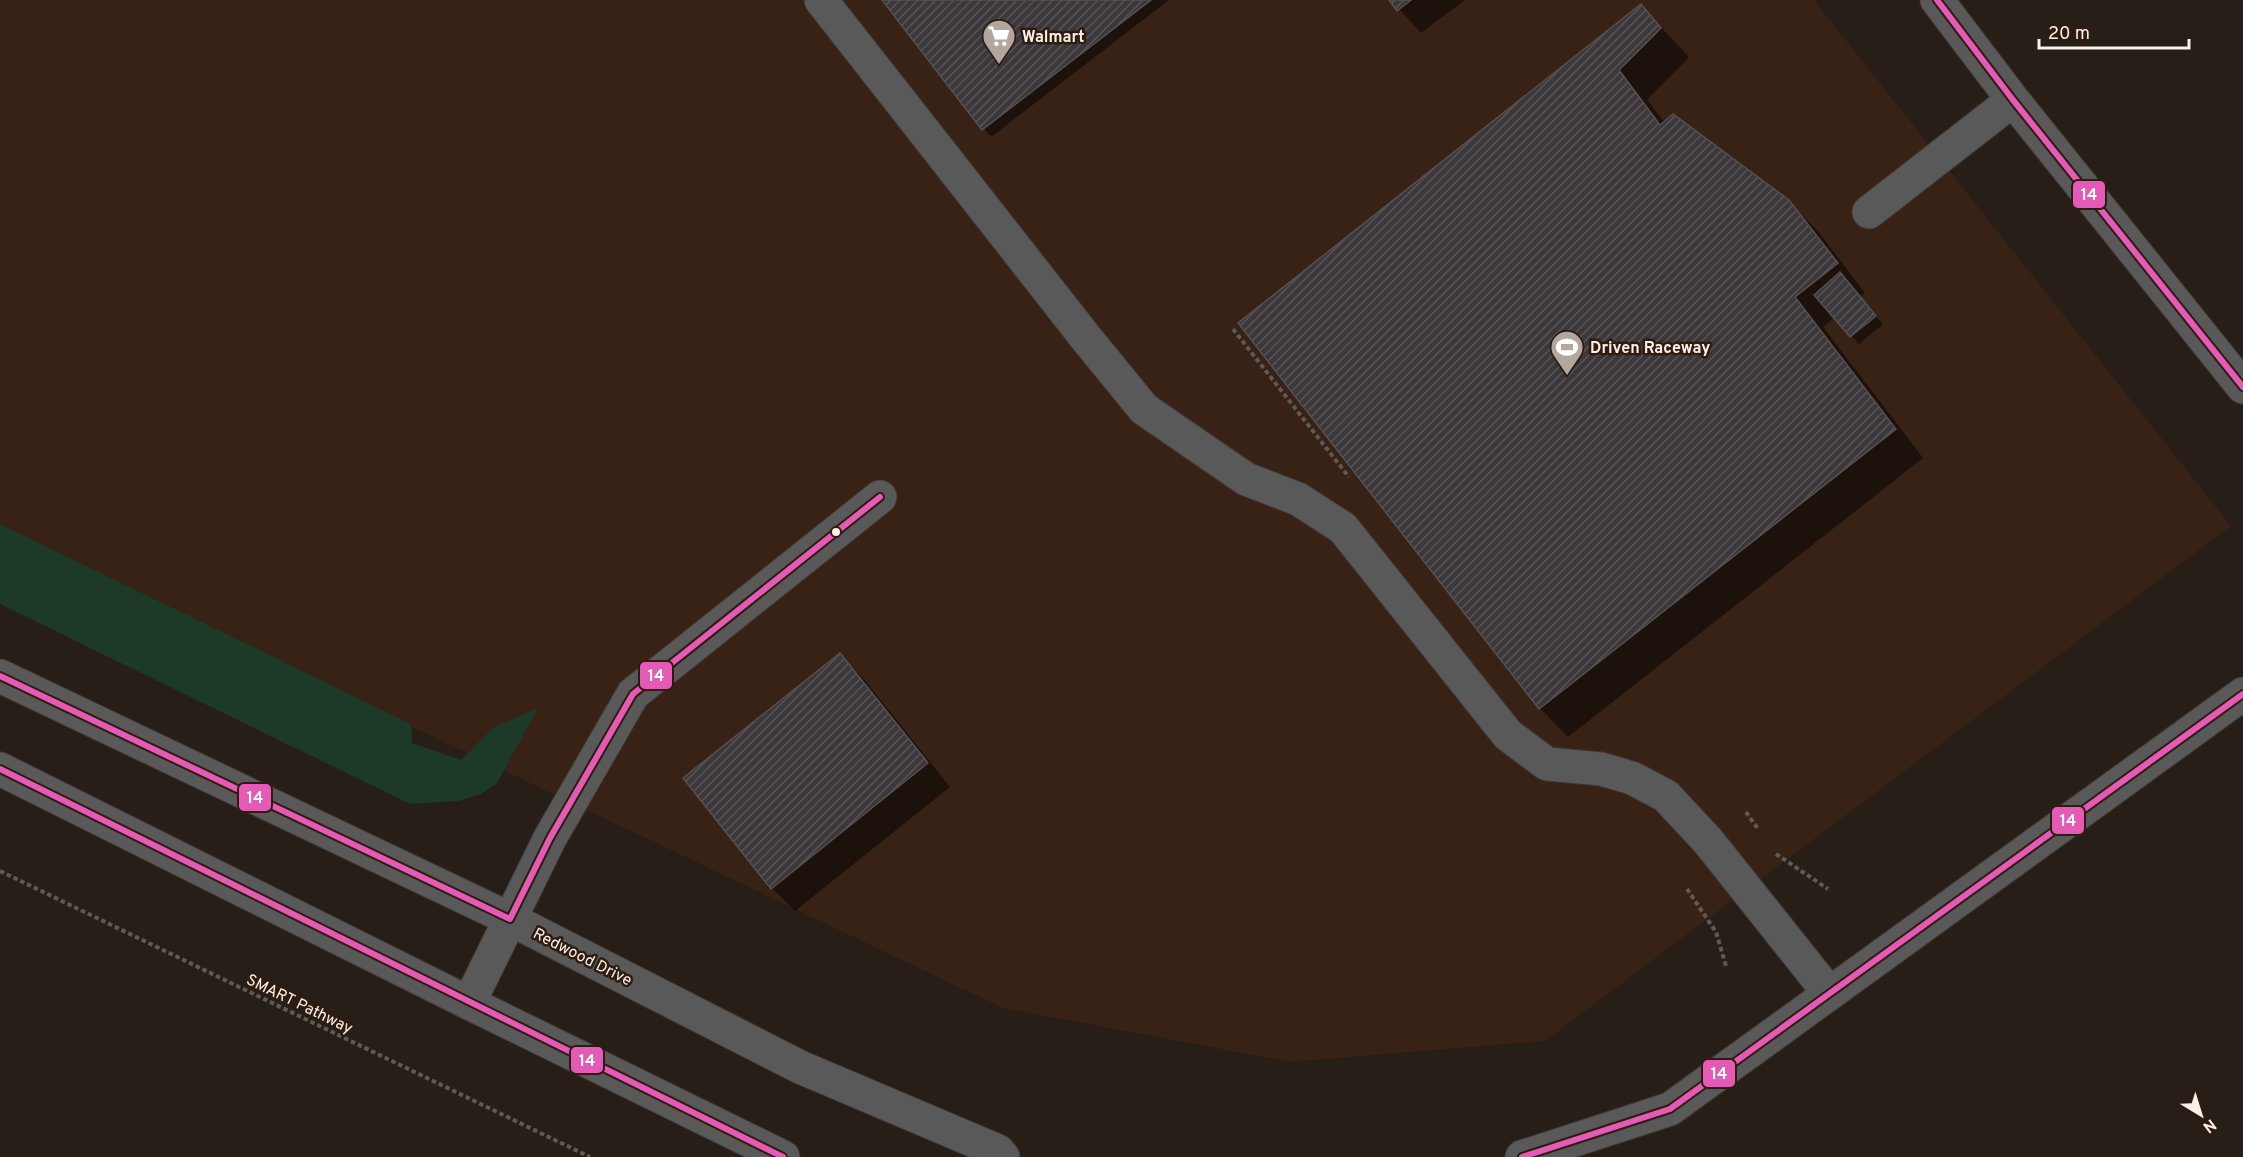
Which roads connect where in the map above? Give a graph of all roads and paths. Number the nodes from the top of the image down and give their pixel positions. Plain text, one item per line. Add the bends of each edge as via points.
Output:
1 (821, 0) edge
2 (1937, 0) edge
3 (2013, 100) junction
4 (1869, 212) dead end
5 (2243, 387) edge
6 (880, 497) dead end
7 (0, 676) edge
8 (2243, 694) edge
9 (0, 769) edge
10 (1746, 812) dead end
11 (1763, 837) dead end
12 (1775, 853) dead end
13 (0, 871) edge
14 (1685, 886) dead end
15 (1828, 889) dead end
16 (510, 919) junction
17 (1726, 966) dead end
18 (1829, 993) junction
19 (469, 1003) junction
20 (590, 1157) edge
21 (783, 1157) edge
22 (1003, 1157) edge
23 (1522, 1157) edge

1 - 18 street via 1144,409 1246,479 1298,499 1343,528 1508,735 1547,764 1601,769 1632,778 1666,796 1708,841
2 - 3 street
3 - 4 street
3 - 5 street
6 - 16 street via 633,694 550,838
7 - 16 street, Redwood Drive
8 - 18 street
9 - 19 street
10 - 11 path
12 - 15 path
13 - 20 path, SMART Pathway
14 - 17 path via 1716,932
16 - 19 street
16 - 22 street, Redwood Drive via 800,1067 999,1151
18 - 23 street via 1670,1109
19 - 21 street

